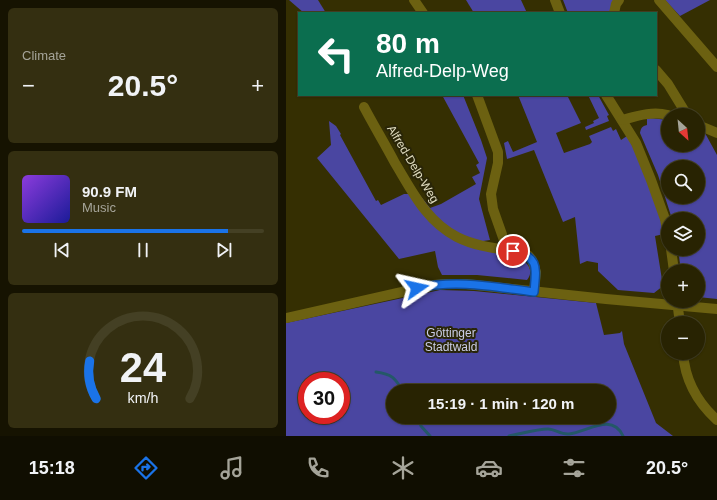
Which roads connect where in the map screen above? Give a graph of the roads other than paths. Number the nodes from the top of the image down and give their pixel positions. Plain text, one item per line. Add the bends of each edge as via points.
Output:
1 (414, 0) edge
2 (555, 0) edge
3 (619, 0) edge
4 (659, 0) edge
5 (422, 12) edge
6 (560, 12) edge
7 (614, 12) edge
8 (717, 67) edge
9 (657, 71) edge
10 (477, 96) edge
11 (607, 96) edge
12 (364, 107) dead end
13 (683, 108) edge
14 (661, 115) edge
15 (622, 120) junction
16 (705, 128) edge
17 (717, 132) edge
18 (662, 212) edge
19 (513, 251) junction
20 (534, 292) junction
21 (661, 302) edge
22 (705, 306) edge
23 (717, 308) edge
24 (286, 318) edge
25 (684, 360) edge
26 (717, 420) edge

1 - 5 street
2 - 6 street
3 - 7 street
4 - 8 street
9 - 13 street
10 - 19 street via 498,152 491,194 492,205 503,240
11 - 15 street
12 - 19 street, Alfred-Delp-Weg via 410,190 430,216 447,231 468,242
14 - 15 street via 644,114
15 - 18 street via 636,143 652,180
16 - 17 street
19 - 20 street, Alfred-Delp-Weg via 528,255 532,260 536,272
20 - 21 street
20 - 24 street via 466,284 433,285
22 - 23 street
25 - 26 street via 692,389 703,406

